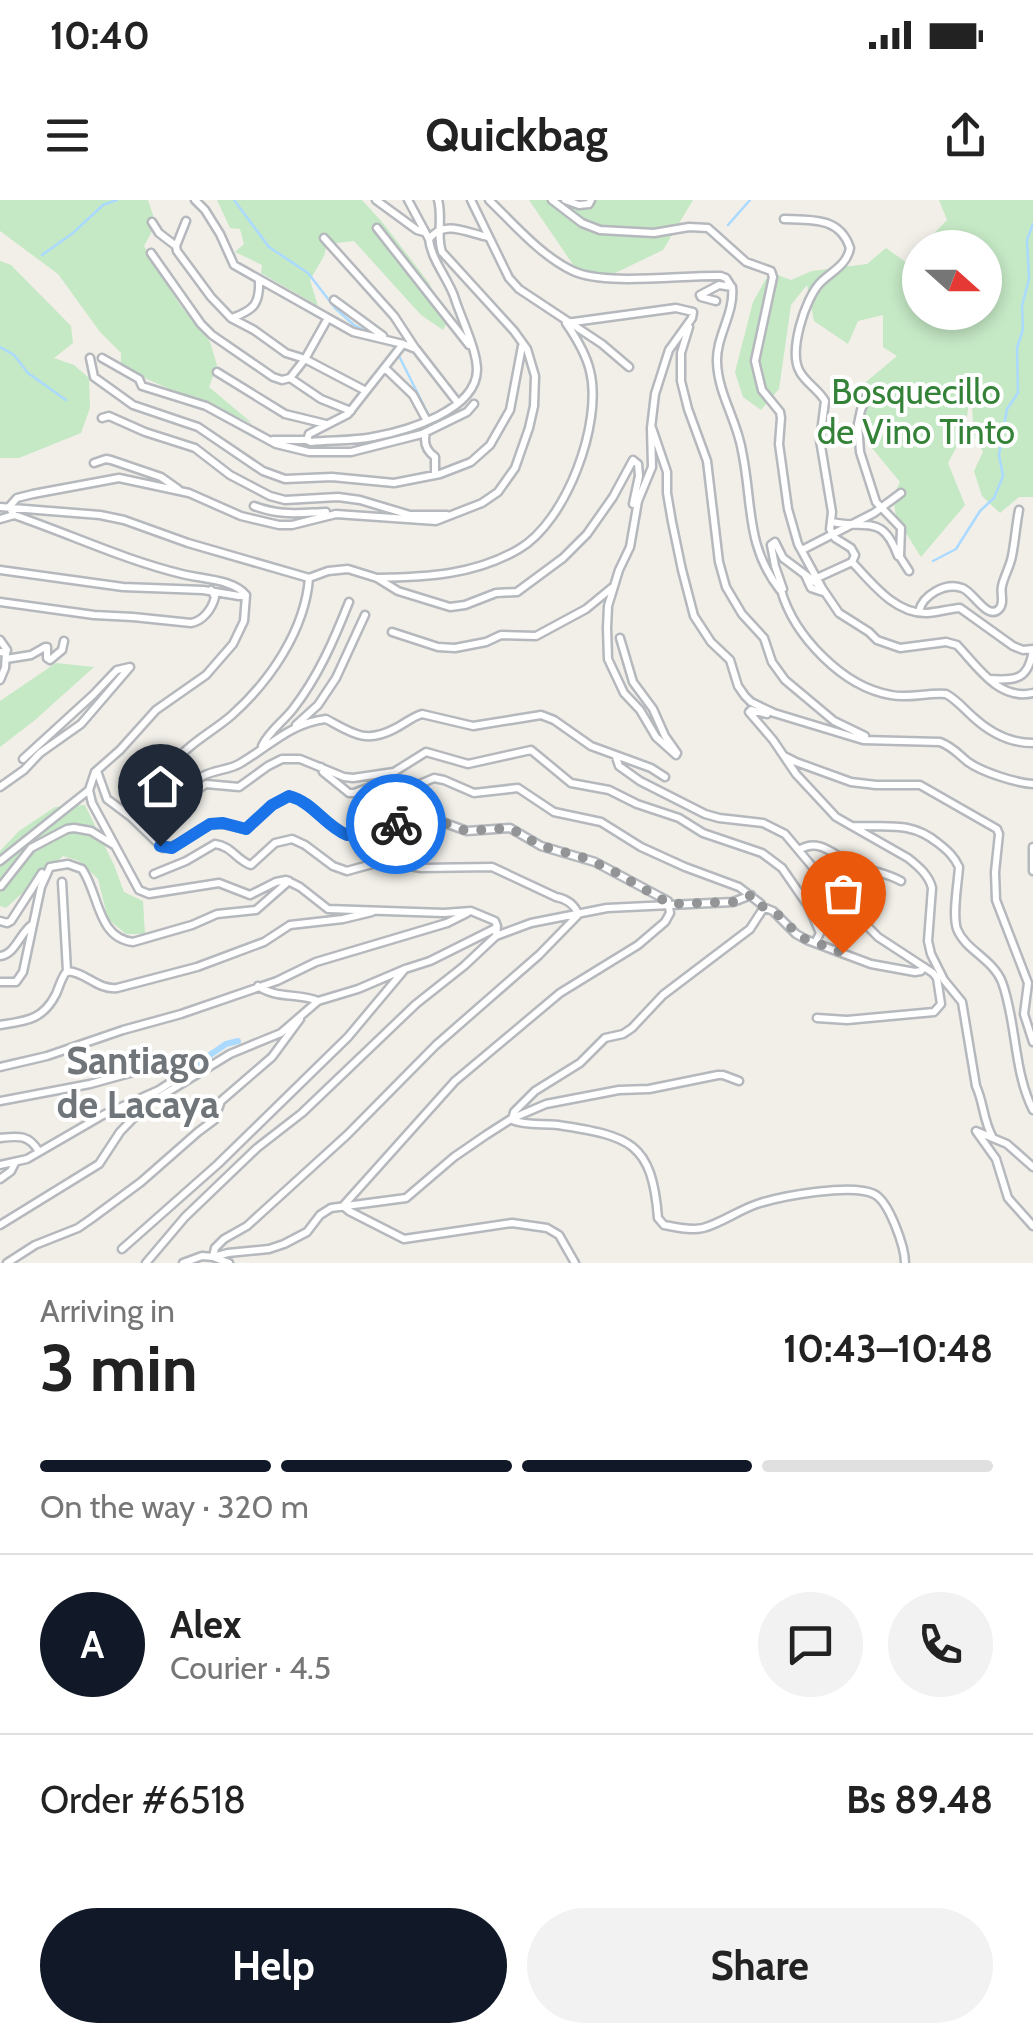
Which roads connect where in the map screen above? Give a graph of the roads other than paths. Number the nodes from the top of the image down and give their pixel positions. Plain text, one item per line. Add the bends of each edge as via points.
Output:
1 (195, 200) edge
2 (376, 200) edge
3 (408, 200) edge
4 (438, 200) edge
5 (471, 200) edge
6 (489, 200) edge
7 (552, 200) edge
8 (565, 200) edge
9 (591, 200) edge
10 (784, 220) dead end
11 (186, 221) dead end
12 (152, 222) dead end
13 (377, 228) dead end
14 (439, 229) junction
15 (426, 236) junction
16 (488, 237) junction
17 (324, 238) dead end
18 (176, 246) junction
19 (151, 253) dead end
20 (259, 280) junction
21 (732, 287) junction
22 (334, 300) dead end
23 (716, 301) dead end
24 (231, 318) junction
25 (328, 318) junction
26 (692, 318) junction
27 (566, 322) junction
28 (388, 340) junction
29 (522, 343) junction
30 (403, 344) junction
31 (416, 349) junction
32 (472, 350) junction
33 (90, 358) dead end
34 (102, 358) dead end
35 (305, 359) junction
36 (629, 367) dead end
37 (384, 368) junction
38 (217, 372) dead end
39 (290, 378) junction
40 (366, 392) junction
41 (868, 394) dead end
42 (458, 402) junction
43 (474, 404) dead end
44 (351, 411) junction
45 (102, 418) dead end
46 (427, 421) junction
47 (327, 424) junction
48 (651, 428) junction
49 (426, 432) junction
50 (268, 440) junction
51 (307, 440) junction
52 (94, 462) dead end
53 (435, 475) junction
54 (179, 490) junction
55 (901, 494) dead end
56 (254, 506) dead end
57 (881, 508) junction
58 (8, 510) edge
59 (1020, 510) dead end
60 (336, 514) junction
61 (454, 515) junction
62 (0, 518) edge
63 (832, 522) junction
64 (850, 525) junction
65 (832, 534) junction
66 (802, 550) junction
67 (627, 554) junction
68 (900, 557) junction
69 (852, 562) junction
70 (0, 570) edge
71 (909, 571) dead end
72 (309, 578) junction
73 (377, 578) junction
74 (615, 585) junction
75 (820, 585) junction
76 (211, 590) junction
77 (781, 590) junction
78 (246, 595) junction
79 (0, 602) edge
80 (349, 602) dead end
81 (919, 612) junction
82 (364, 615) dead end
83 (392, 632) dead end
84 (620, 638) dead end
85 (0, 640) edge
86 (64, 641) dead end
87 (1033, 648) edge
88 (4, 655) edge
89 (989, 679) junction
90 (0, 680) edge
91 (1033, 693) edge
92 (777, 714) junction
93 (292, 730) junction
94 (875, 741) junction
95 (1033, 743) edge
96 (262, 747) junction
97 (782, 756) junction
98 (616, 757) junction
99 (23, 758) dead end
100 (322, 767) junction
101 (97, 770) junction
102 (665, 777) dead end
103 (1033, 784) edge
104 (0, 787) edge
105 (89, 790) junction
106 (168, 794) junction
107 (850, 826) junction
108 (115, 844) junction
109 (1033, 848) edge
110 (799, 850) junction
111 (0, 861) edge
112 (47, 870) junction
113 (1033, 872) edge
114 (154, 874) dead end
115 (289, 881) junction
116 (901, 881) dead end
117 (62, 882) dead end
118 (1, 886) edge
119 (752, 895) junction
120 (670, 904) junction
121 (763, 907) junction
122 (373, 911) junction
123 (468, 911) junction
124 (578, 914) junction
125 (0, 921) edge
126 (34, 923) junction
127 (496, 932) junction
128 (815, 942) junction
129 (0, 956) edge
130 (924, 967) junction
131 (405, 968) junction
132 (66, 971) junction
133 (0, 982) edge
134 (258, 986) junction
135 (318, 1001) junction
136 (301, 1017) junction
137 (817, 1018) dead end
138 (0, 1025) edge
139 (1033, 1042) edge
140 (0, 1067) edge
141 (739, 1081) dead end
142 (154, 1096) junction
143 (0, 1101) edge
144 (1033, 1110) edge
145 (511, 1118) junction
146 (0, 1138) edge
147 (993, 1138) junction
148 (39, 1152) junction
149 (15, 1163) junction
150 (0, 1165) edge
151 (1033, 1167) edge
152 (0, 1179) edge
153 (342, 1206) junction
154 (0, 1225) edge
155 (1033, 1226) edge
156 (122, 1249) dead end
157 (213, 1257) junction
158 (7, 1263) edge
159 (146, 1263) edge
160 (183, 1263) edge
161 (229, 1263) edge
162 (575, 1263) edge
163 (905, 1263) edge

1 - 20 street via 232,264
2 - 15 street
3 - 15 street
4 - 14 street
5 - 16 street
6 - 21 street via 576,272 601,278 721,276
7 - 66 street via 600,230 708,228 746,262 771,270 754,361 762,390 782,418 788,509
8 - 9 street via 584,206
10 - 63 street via 832,223 850,248 846,261 813,293 795,354 800,373 826,401 820,440
11 - 18 street
12 - 18 street
13 - 32 street
14 - 15 street
14 - 16 street
14 - 29 street via 442,252
15 - 32 street
16 - 27 street via 518,289
17 - 31 street
18 - 24 street
19 - 39 street via 212,336 273,377
20 - 24 street via 256,305
20 - 25 street
21 - 23 street via 719,285 700,295
21 - 77 street via 717,366 742,451 754,542
22 - 28 street
24 - 35 street
25 - 28 street
25 - 35 street
26 - 27 street via 693,312 676,308
26 - 48 street via 666,358
26 - 94 street via 681,381 707,461 726,587 764,638 784,680 841,726
27 - 36 street
27 - 73 street via 591,372 592,412 582,462 545,524 531,542 456,574
28 - 30 street
29 - 53 street via 510,410 490,445 471,462
29 - 61 street via 534,370 535,395 515,468 492,496
30 - 31 street
30 - 37 street
31 - 42 street
32 - 42 street via 476,378
33 - 53 street via 94,377 133,405 198,427 276,476 394,483
34 - 50 street via 142,386 206,406
35 - 39 street
35 - 40 street
37 - 40 street
37 - 46 street via 413,395
38 - 47 street via 285,414
39 - 44 street
40 - 44 street
41 - 57 street via 858,444
42 - 46 street
43 - 49 street
44 - 47 street
45 - 61 street via 195,448 270,496 338,497 410,515
46 - 51 street via 372,437
47 - 51 street
48 - 67 street via 652,467
48 - 92 street via 667,472 694,616 730,660 745,696
49 - 50 street via 352,452 309,452
49 - 53 street
50 - 51 street
52 - 54 street via 106,459 161,476
54 - 58 street via 119,478 17,498
54 - 60 street via 271,524
55 - 57 street
56 - 60 street
57 - 64 street
57 - 68 street via 900,528
58 - 62 street
58 - 72 street via 124,520
58 - 78 street via 130,559 235,586
59 - 81 street via 999,608 988,610 956,587 926,598
60 - 61 street via 428,522
63 - 64 street
63 - 65 street
64 - 65 street
64 - 68 street via 883,530
65 - 66 street
65 - 69 street via 854,552
66 - 75 street
67 - 73 street via 638,476 633,460 587,534 521,590 450,607
67 - 74 street
68 - 71 street
69 - 75 street
69 - 81 street via 900,607
70 - 76 street via 124,587
72 - 73 street via 348,568
72 - 106 street via 278,661 254,693 178,758 165,776
74 - 83 street via 536,636 501,635 455,648
74 - 84 street via 608,606 610,667 651,730 676,754 633,682
75 - 77 street via 811,588 774,542
75 - 89 street via 844,616 884,644 954,644
76 - 78 street
76 - 79 street via 209,611 191,623
77 - 95 street via 812,647 857,682 894,696 950,695 994,732
78 - 101 street via 239,632 219,662 156,710
80 - 96 street via 314,678
81 - 87 street via 960,608 1013,646
82 - 93 street via 336,678
85 - 88 street
86 - 88 street via 50,660 45,647 31,655
87 - 89 street via 1021,676
88 - 90 street
89 - 91 street via 1011,694
92 - 94 street
92 - 97 street via 749,712
93 - 96 street
93 - 98 street via 326,719 368,737 418,714 473,726 541,714
94 - 103 street via 940,742 978,768
96 - 106 street via 180,795
97 - 107 street
97 - 139 street via 851,782 920,785 997,829 996,900 1028,983 1024,1014
98 - 102 street
98 - 110 street via 626,771 674,800 712,817 763,822
99 - 104 street via 112,674 129,667 76,728
100 - 106 street via 278,760 239,787 206,784 177,803
100 - 119 street via 354,794 375,784 408,789 434,778 474,793 518,788 554,812 601,822 641,847
100 - 128 street via 353,778 394,772 426,752 468,764 531,750 571,782 609,790 762,853 810,907 820,933
101 - 105 street
101 - 120 street via 108,800 166,849 210,824 246,829 289,796 347,835 374,824 416,828 434,819 466,831 510,828 608,868
105 - 108 street
105 - 111 street
107 - 144 street via 916,828 955,858 957,928 1000,977
107 - 147 street via 908,858 930,881 929,950 962,1002 976,1086
108 - 115 street via 136,886 149,894 219,883 250,895
108 - 118 street via 91,831 67,829 28,850
109 - 113 street
110 - 116 street via 834,850
110 - 130 street via 878,937
112 - 115 street via 80,867 104,923 126,941 217,914 256,910
112 - 125 street via 11,920
112 - 126 street
114 - 124 street via 216,844 251,865 276,843 292,839 347,871 383,861 498,868 564,898
115 - 122 street via 328,909
117 - 132 street
119 - 120 street
119 - 121 street
120 - 124 street
120 - 153 street via 664,922 638,945 560,993 455,1080
121 - 128 street
121 - 145 street via 750,928 663,995 632,1028 606,1038 535,1090
122 - 123 street
122 - 132 street via 290,926 264,942 117,988
123 - 127 street via 496,921
123 - 134 street via 447,924 330,957
124 - 127 street
124 - 157 street via 347,1136 224,1239
126 - 129 street
126 - 133 street via 22,976
127 - 131 street
127 - 159 street via 257,1148
128 - 130 street via 871,964 915,972
130 - 137 street via 939,985 941,1004 934,1012
131 - 135 street
131 - 156 street via 364,1021
132 - 138 street via 38,1016
134 - 135 street
134 - 140 street
135 - 136 street
136 - 142 street via 282,1033
136 - 158 street via 272,1057 221,1101 208,1126 78,1228
141 - 145 street via 722,1075 619,1090
142 - 143 street via 178,1070 160,1067
142 - 148 street via 104,1114
142 - 154 street via 99,1164
145 - 153 street via 406,1198
145 - 163 street via 630,1144 650,1172 664,1225 700,1228 806,1193 876,1194 900,1238
146 - 148 street via 26,1137
147 - 151 street
147 - 155 street via 976,1131 996,1159 1008,1198
148 - 149 street
149 - 150 street
149 - 152 street
153 - 157 street via 320,1214 307,1232 284,1244
153 - 162 street via 404,1239 512,1222 547,1228
157 - 160 street
157 - 161 street

